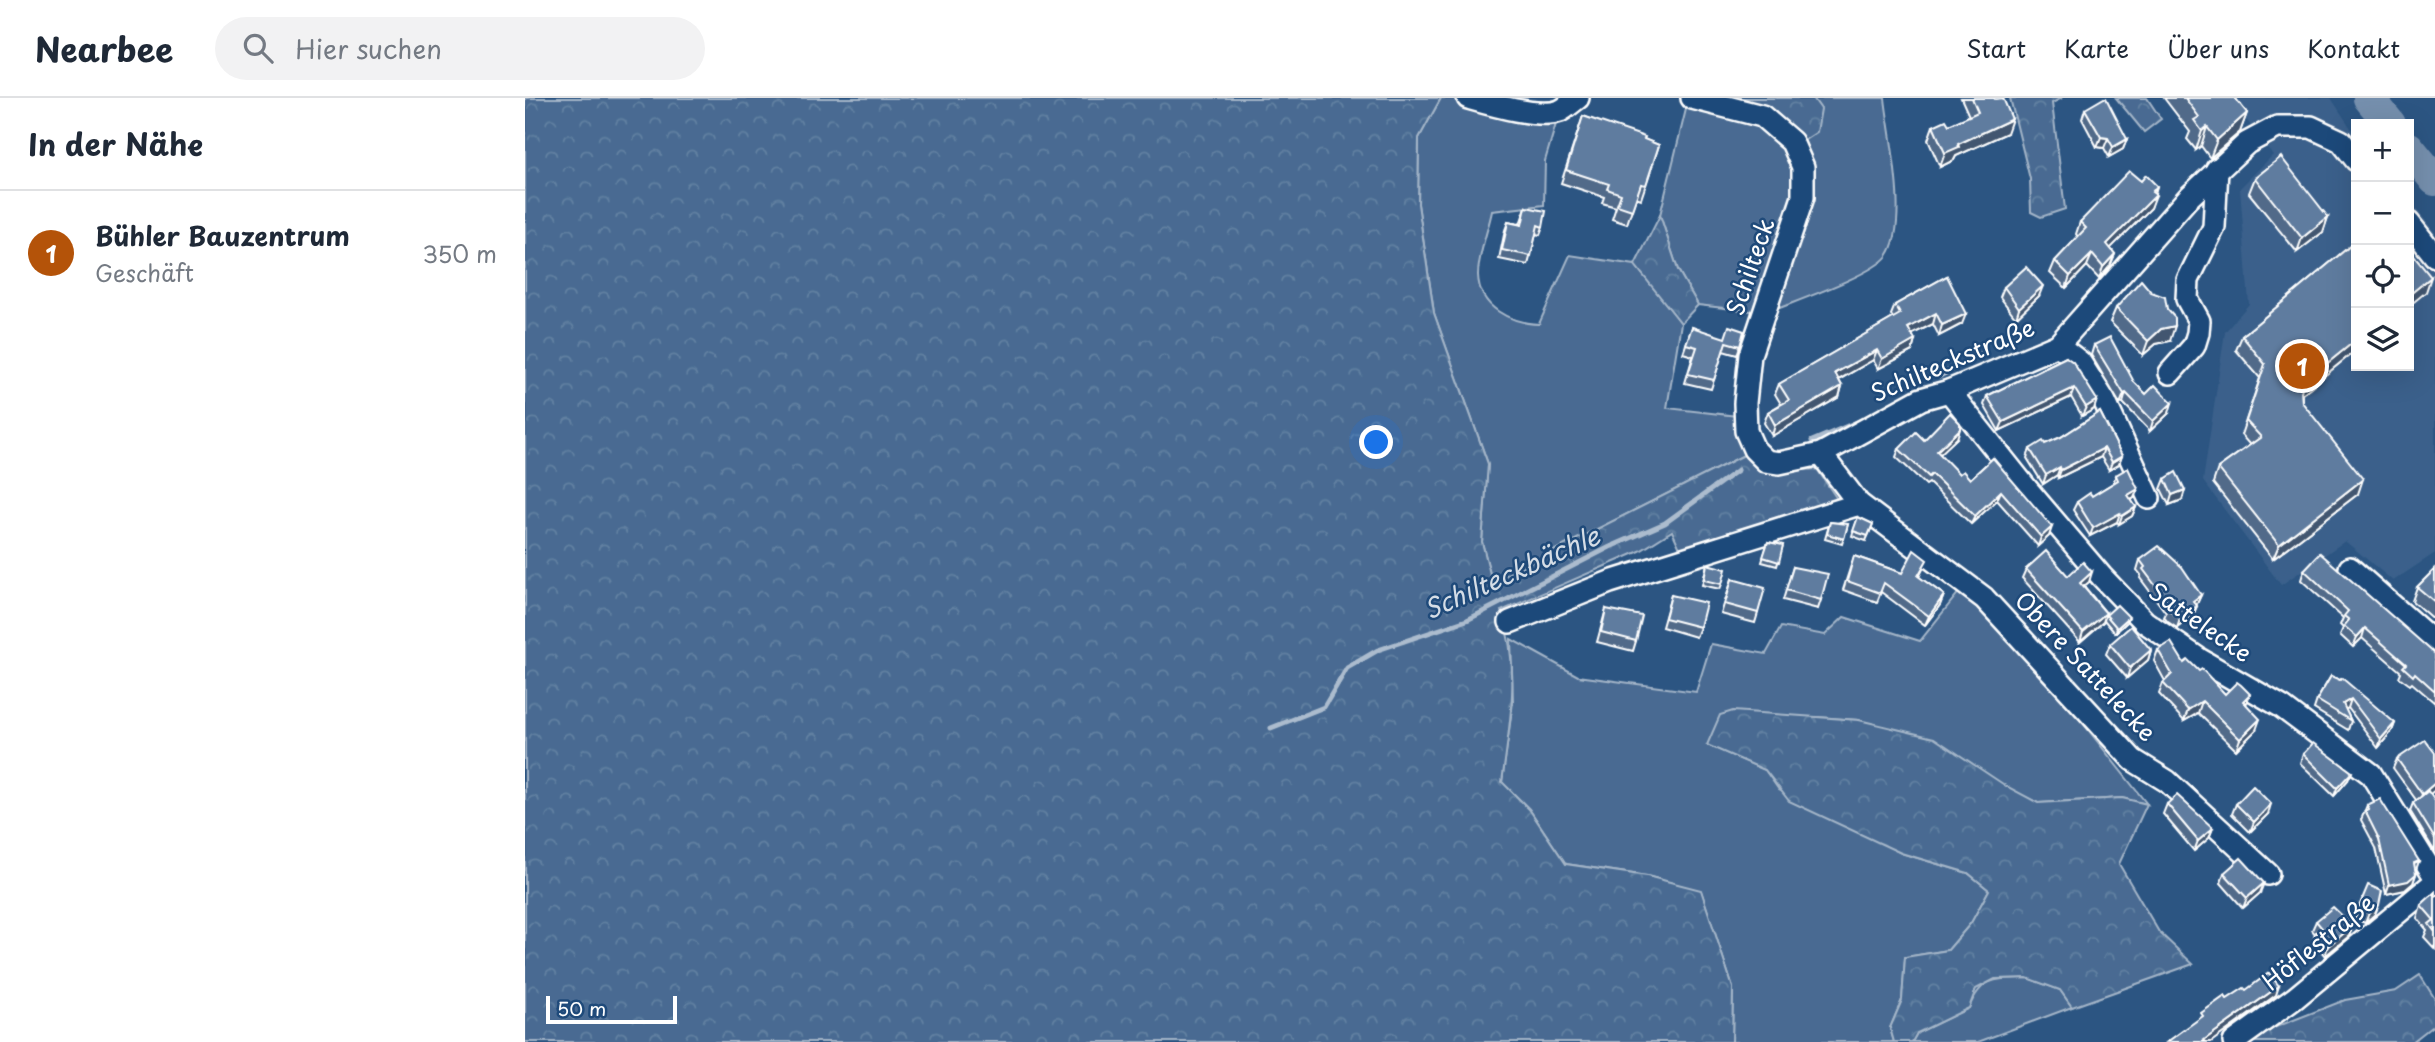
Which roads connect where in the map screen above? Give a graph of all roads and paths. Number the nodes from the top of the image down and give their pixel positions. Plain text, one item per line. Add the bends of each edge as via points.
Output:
1 (1468, 98) edge
2 (1578, 98) edge
3 (1692, 98) edge
4 (2351, 154) edge
5 (2217, 169) junction
6 (2414, 229) edge
7 (2435, 256) edge
8 (2058, 345) junction
9 (2171, 373) dead end
10 (1949, 391) junction
11 (1822, 454) junction
12 (2149, 498) dead end
13 (1859, 504) junction
14 (2350, 568) dead end
15 (1510, 622) dead end
16 (2435, 643) edge
17 (2268, 874) dead end
18 (2435, 879) edge
19 (2234, 1042) edge

1 - 2 street via 1550,113
3 - 11 street, Schilteck via 1762,116 1792,142 1803,167 1803,197 1750,355 1746,431 1766,461 1779,463
4 - 5 street, Schilteckstraße via 2341,141 2311,127 2277,127 2247,143
5 - 8 street, Schilteckstraße
5 - 9 street via 2214,227 2188,281 2187,299 2199,321 2198,333 2194,346
6 - 7 street
8 - 10 street, Schilteckstraße
8 - 12 street via 2080,362 2104,400
10 - 11 street, Schilteckstraße via 1896,411
10 - 18 street, Sattelecke via 2093,567 2145,622 2282,707 2371,774
11 - 13 street
13 - 15 street via 1610,582
13 - 17 street, Obere Sattelecke via 1984,598 2133,760 2167,781
14 - 16 street
18 - 19 street, Höflestraße via 2295,998

